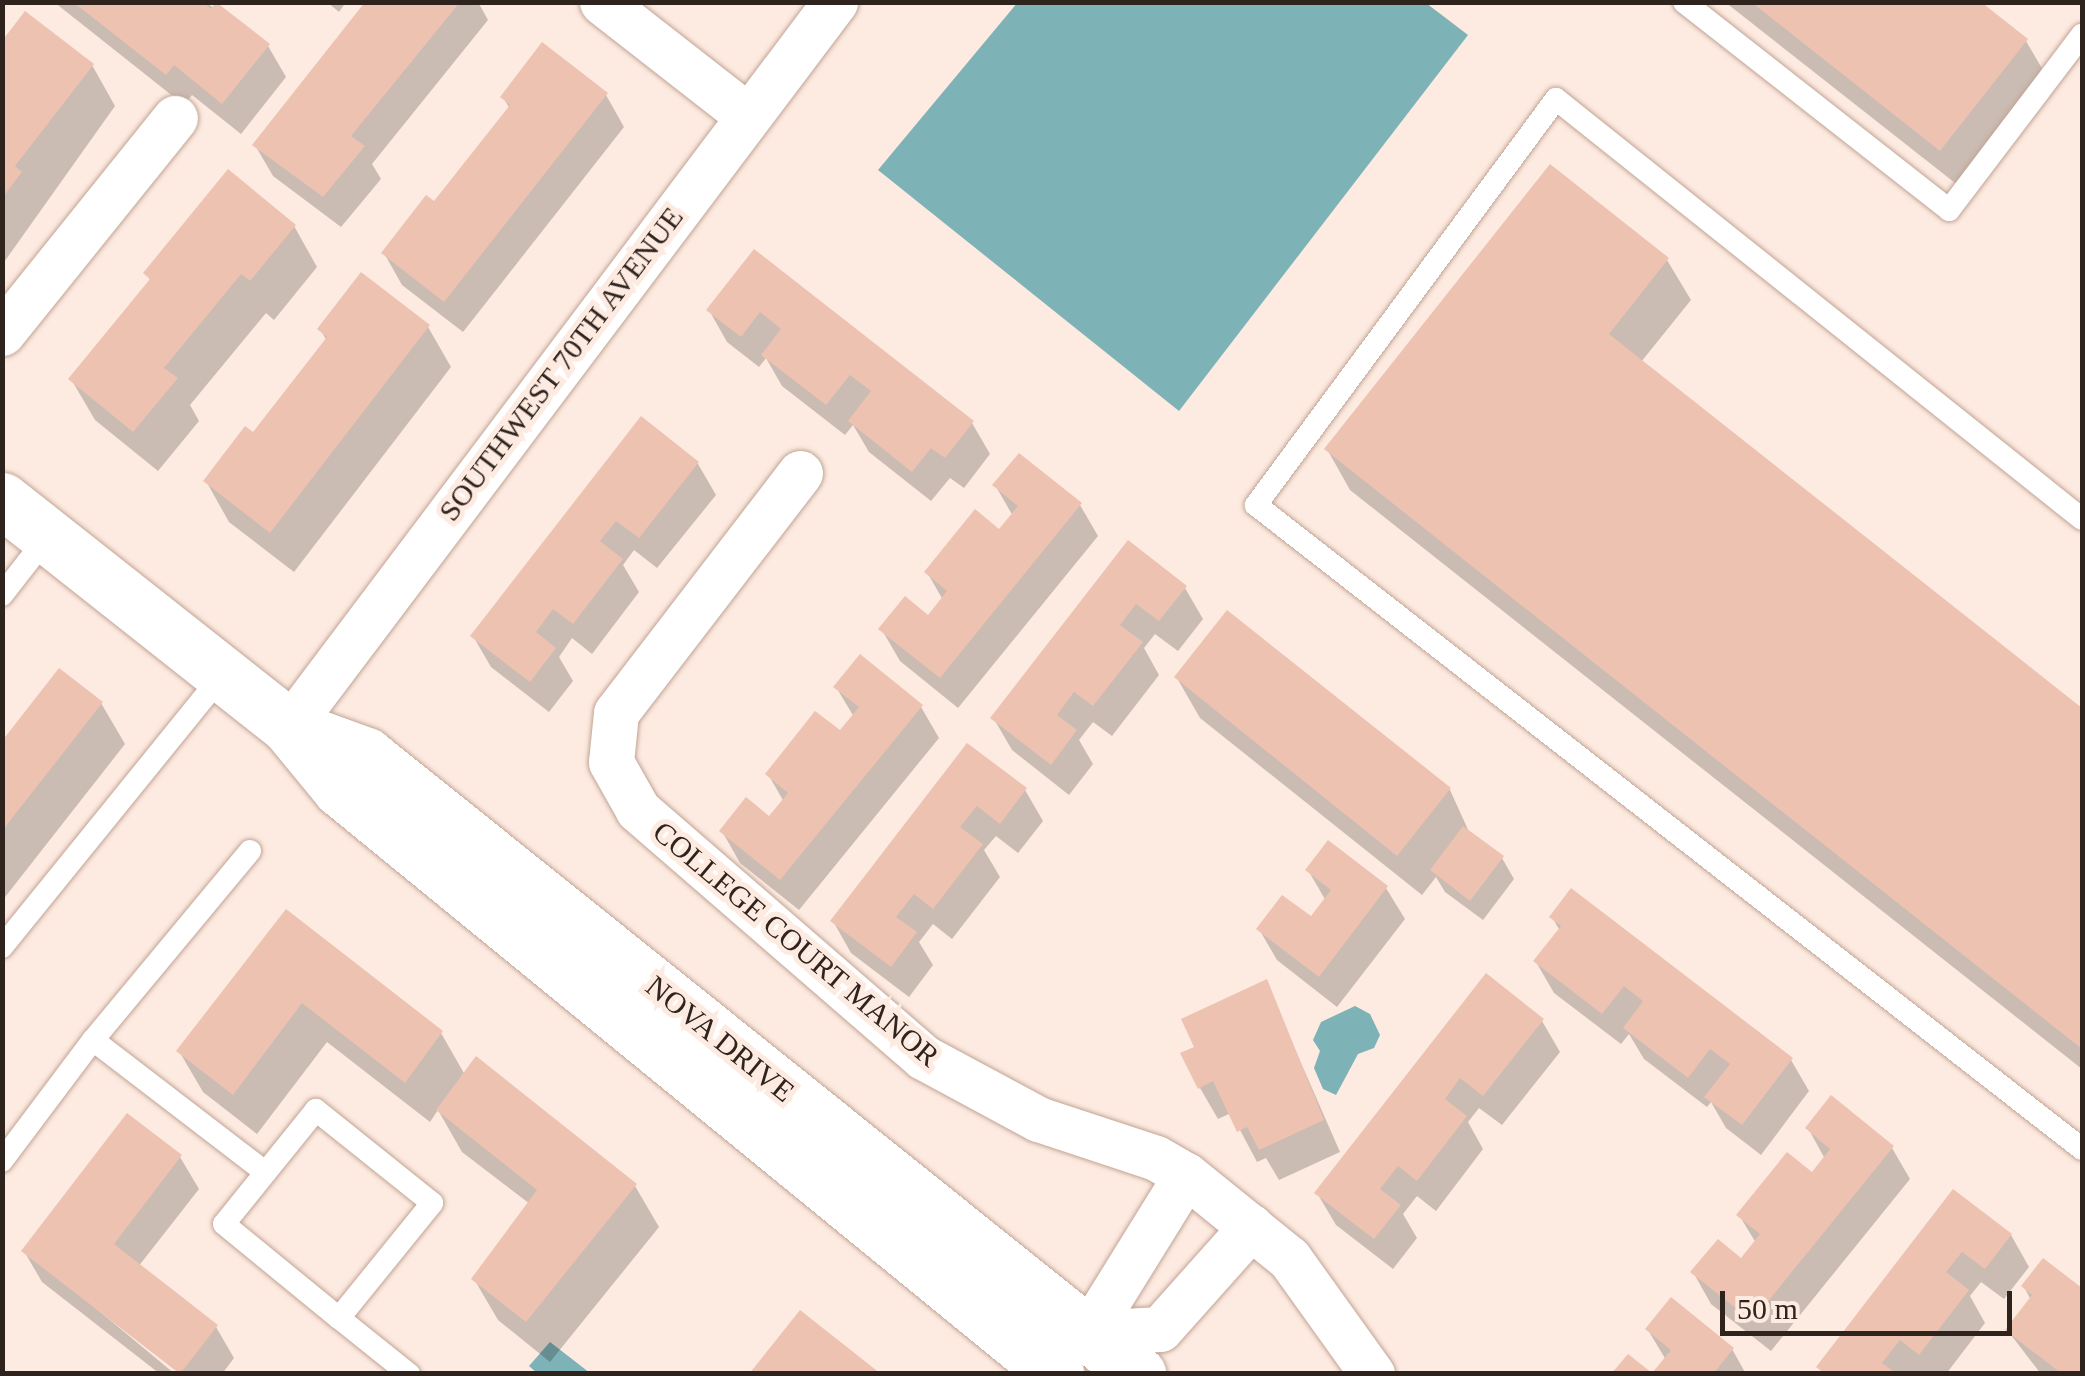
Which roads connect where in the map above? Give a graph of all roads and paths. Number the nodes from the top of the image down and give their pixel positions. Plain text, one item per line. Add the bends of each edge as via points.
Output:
1 (602, 2) edge
2 (835, 2) edge
3 (1684, 2) edge
4 (2082, 34) edge
5 (748, 116) junction
6 (175, 118) dead end
7 (2, 334) edge
8 (800, 473) dead end
9 (2, 500) edge
10 (2082, 519) edge
11 (48, 536) junction
12 (2, 595) edge
13 (223, 674) junction
14 (289, 727) junction
15 (250, 851) dead end
16 (2, 947) edge
17 (94, 1040) junction
18 (2082, 1148) edge
19 (2, 1161) edge
20 (265, 1172) junction
21 (1186, 1174) junction
22 (1251, 1227) junction
23 (340, 1318) junction
24 (1064, 1363) edge
25 (408, 1374) edge
26 (1138, 1374) edge
27 (1372, 1374) edge

1 - 5 street
2 - 5 street, SOUTHWEST 70TH AVENUE
3 - 4 lane via 1949,210
5 - 14 street, SOUTHWEST 70TH AVENUE
6 - 7 street
8 - 21 street, COLLEGE COURT MANOR via 616,714 611,762 638,810 923,1058 1038,1120
9 - 11 street, NOVA DRIVE
10 - 18 lane via 1556,99 1256,505
11 - 12 lane
11 - 13 street, NOVA DRIVE
13 - 14 street, NOVA DRIVE
13 - 16 lane
14 - 24 street, NOVA DRIVE via 340,789
15 - 17 lane
17 - 19 lane
17 - 20 lane
20 - 23 lane via 224,1224
20 - 23 lane via 316,1110 432,1203
21 - 22 street, COLLEGE COURT MANOR
21 - 24 street
22 - 24 street via 1160,1328
22 - 27 street, COLLEGE COURT MANOR via 1289,1258
23 - 25 lane
24 - 26 street, NOVA DRIVE

